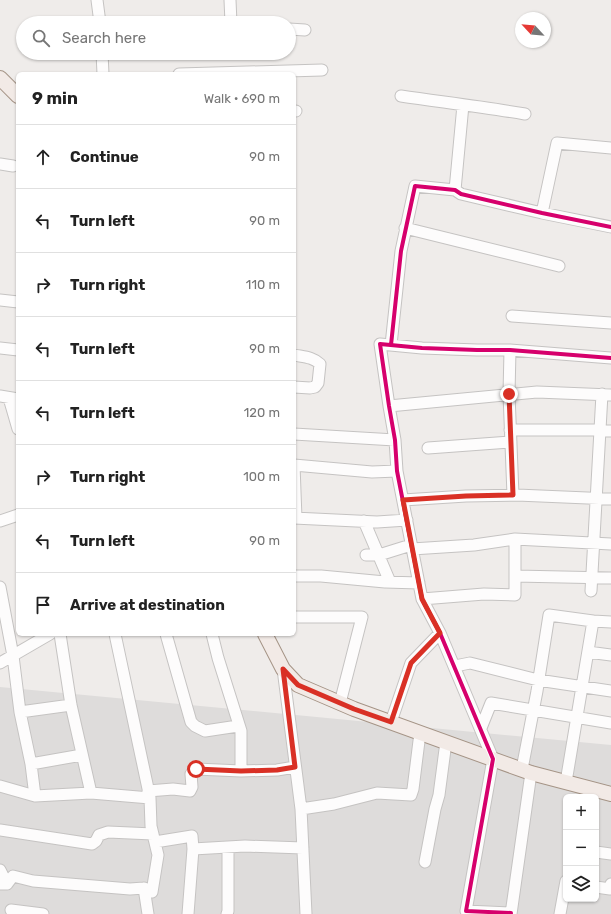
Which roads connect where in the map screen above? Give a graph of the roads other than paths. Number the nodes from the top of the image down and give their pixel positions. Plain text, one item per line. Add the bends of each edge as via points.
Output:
1 (97, 0) edge
2 (230, 0) edge
3 (99, 16) edge
4 (231, 16) edge
5 (296, 29) edge
6 (305, 30) dead end
7 (102, 60) edge
8 (322, 70) dead end
9 (103, 72) edge
10 (250, 72) edge
11 (0, 78) edge
12 (16, 94) edge
13 (401, 96) dead end
14 (463, 105) junction
15 (525, 114) dead end
16 (611, 148) edge
17 (0, 164) edge
18 (13, 166) dead end
19 (455, 190) junction
20 (542, 213) junction
21 (611, 227) edge
22 (405, 228) junction
23 (559, 266) dead end
24 (0, 300) edge
25 (16, 302) edge
26 (512, 316) dead end
27 (611, 323) edge
28 (391, 345) junction
29 (0, 348) edge
30 (16, 350) edge
31 (510, 350) junction
32 (296, 355) edge
33 (611, 358) edge
34 (296, 387) edge
35 (509, 394) junction
36 (606, 395) edge
37 (9, 398) edge
38 (389, 406) junction
39 (16, 422) edge
40 (510, 430) junction
41 (605, 431) edge
42 (296, 434) edge
43 (395, 440) junction
44 (511, 442) junction
45 (428, 448) dead end
46 (296, 465) edge
47 (397, 471) junction
48 (513, 495) junction
49 (596, 498) junction
50 (611, 499) edge
51 (403, 500) junction
52 (16, 516) edge
53 (296, 518) edge
54 (407, 520) junction
55 (0, 521) edge
56 (364, 521) junction
57 (515, 539) junction
58 (594, 543) junction
59 (611, 544) edge
60 (412, 547) junction
61 (366, 555) dead end
62 (379, 555) junction
63 (296, 576) edge
64 (515, 576) junction
65 (592, 577) junction
66 (611, 578) edge
67 (390, 582) junction
68 (419, 583) junction
69 (0, 587) edge
70 (591, 591) dead end
71 (422, 599) junction
72 (296, 617) edge
73 (593, 621) junction
74 (611, 622) edge
75 (440, 633) junction
76 (47, 636) edge
77 (60, 636) edge
78 (115, 636) edge
79 (167, 636) edge
80 (213, 636) edge
81 (265, 636) edge
82 (588, 652) junction
83 (611, 655) edge
84 (13, 656) junction
85 (0, 663) edge
86 (455, 666) junction
87 (283, 669) junction
88 (538, 680) junction
89 (582, 687) junction
90 (611, 691) edge
91 (340, 703) junction
92 (71, 705) junction
93 (533, 710) junction
94 (20, 712) junction
95 (577, 717) junction
96 (391, 722) junction
97 (611, 723) edge
98 (238, 726) junction
99 (481, 728) junction
100 (420, 732) junction
101 (446, 742) junction
102 (82, 755) junction
103 (493, 759) junction
104 (31, 764) junction
105 (295, 767) junction
106 (241, 771) junction
107 (527, 771) junction
108 (566, 782) junction
109 (0, 786) edge
110 (582, 792) edge
111 (91, 793) junction
112 (149, 794) junction
113 (611, 794) edge
114 (35, 796) junction
115 (301, 809) junction
116 (0, 830) edge
117 (154, 838) junction
118 (228, 847) junction
119 (303, 848) junction
120 (193, 849) junction
121 (599, 852) edge
122 (611, 854) edge
123 (426, 862) dead end
124 (0, 870) edge
125 (3, 884) edge
126 (611, 884) edge
127 (599, 887) edge
128 (144, 888) junction
129 (563, 898) edge
130 (11, 910) dead end
131 (43, 914) edge
132 (148, 914) edge
133 (188, 914) edge
134 (227, 914) edge
135 (306, 914) edge
136 (511, 914) edge
137 (560, 914) edge

1 - 3 street
2 - 4 street
5 - 6 street
7 - 9 street
8 - 10 street
11 - 12 main road
13 - 14 street
14 - 15 street
14 - 19 street
16 - 20 street via 557,143
17 - 18 street
19 - 20 street via 461,194
19 - 22 street via 415,186
20 - 21 street
22 - 23 street
22 - 28 street
24 - 25 street
26 - 27 street
28 - 31 street via 437,349
28 - 38 street via 380,344
29 - 30 street
31 - 33 street
31 - 35 street
32 - 34 street via 311,358 320,364 318,383 315,387
35 - 36 street via 537,392
35 - 38 street
35 - 40 street
36 - 41 street
37 - 39 street
38 - 43 street
40 - 41 street
40 - 44 street
41 - 49 street
42 - 43 street
43 - 47 street
44 - 45 street
44 - 48 street
46 - 47 street via 372,472
47 - 51 street
48 - 49 street
48 - 51 street
49 - 50 street
49 - 58 street
51 - 54 street
52 - 55 street
53 - 56 street
54 - 56 street
54 - 60 street
56 - 62 street
57 - 58 street
57 - 60 street via 474,545
57 - 64 street
58 - 59 street
58 - 65 street
60 - 62 street
60 - 68 street
61 - 62 street
62 - 67 street
63 - 67 street
64 - 65 street
64 - 71 street via 515,595 484,594
65 - 66 street
65 - 70 street
67 - 68 street
68 - 71 street
69 - 84 street
71 - 75 street
72 - 91 street via 362,617
73 - 74 street
73 - 82 street
73 - 88 street via 548,615
75 - 86 street
75 - 96 street via 411,663
76 - 84 street
77 - 92 street
78 - 112 street
79 - 98 street via 191,722 205,731
80 - 98 street
81 - 87 main road
82 - 83 street
82 - 89 street
84 - 85 street
84 - 94 street
86 - 88 street via 470,663
86 - 99 street
87 - 91 main road via 298,685
87 - 105 street
88 - 89 street
88 - 93 street
89 - 90 street
89 - 95 street
91 - 96 main road
92 - 94 street
92 - 102 street
93 - 95 street
93 - 99 street via 491,703
93 - 107 street
94 - 104 street
95 - 97 street
95 - 108 street
96 - 100 main road
98 - 106 street via 241,731
99 - 103 street
100 - 101 main road
100 - 115 street via 414,789 411,795 377,793
101 - 103 main road
101 - 123 street
102 - 104 street
102 - 111 street
103 - 107 main road
103 - 136 street via 466,911
104 - 114 street
105 - 106 street
105 - 115 street
106 - 112 street via 196,769 191,774 190,792 173,789
107 - 108 main road
107 - 136 street
108 - 110 main road
109 - 114 street
110 - 113 main road
111 - 112 street
111 - 114 street
112 - 117 street
115 - 119 street
116 - 117 street via 92,844 99,835 108,832
117 - 120 street via 192,836
117 - 128 street via 158,855 152,892
118 - 119 street
118 - 120 street
118 - 134 street
119 - 135 street
120 - 133 street
121 - 122 street
124 - 125 street
125 - 128 street via 13,876 33,881
126 - 127 street via 610,889
128 - 132 street
129 - 137 street
130 - 131 street

